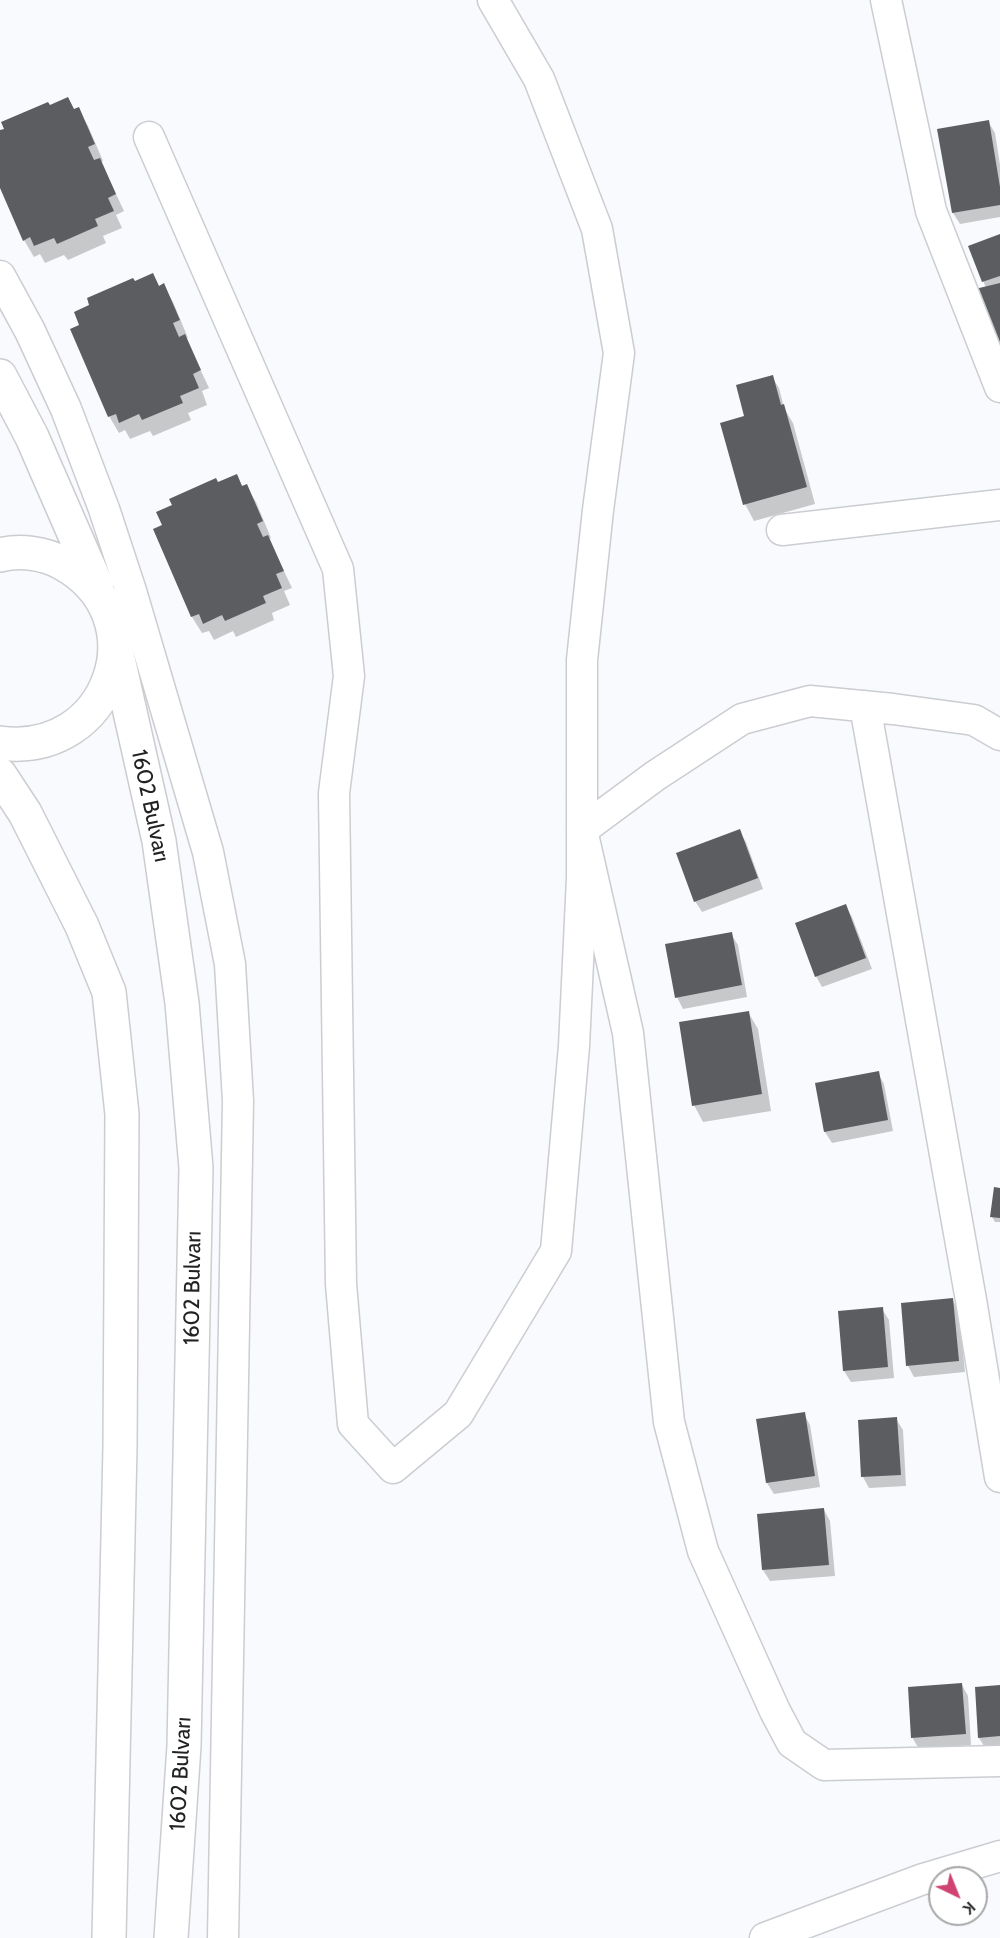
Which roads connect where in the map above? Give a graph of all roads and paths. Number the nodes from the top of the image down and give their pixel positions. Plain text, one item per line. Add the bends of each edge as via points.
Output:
1 (493, 0) edge
2 (885, 0) edge
3 (148, 137) dead end
4 (0, 276) edge
5 (0, 376) edge
6 (1000, 387) edge
7 (1000, 505) edge
8 (782, 530) dead end
9 (0, 555) edge
10 (105, 604) junction
11 (115, 645) junction
12 (865, 706) junction
13 (1000, 735) edge
14 (0, 743) edge
15 (0, 775) edge
16 (582, 830) junction
17 (1000, 1477) edge
18 (1000, 1761) edge
19 (1000, 1856) edge
20 (109, 1938) edge
21 (171, 1938) edge
22 (223, 1938) edge
23 (765, 1938) edge

1 - 16 street via 539,79 597,229 619,353 582,660
2 - 6 street via 931,211
3 - 16 street via 338,569 349,676 334,793 341,1284 353,1424 393,1468 458,1414 556,1251 574,1046
4 - 22 street via 66,410 104,509 208,852 230,964 238,1101
5 - 10 street, 1602 Bulvarı via 32,437
7 - 8 street
9 - 10 street, 1602 Bulvarı via 31,553 53,558 74,569
10 - 11 street, 1602 Bulvarı
11 - 14 street, 1602 Bulvarı via 106,689 79,724 39,743
11 - 21 street, 1602 Bulvarı via 160,852 182,1003 196,1168 184,1746
12 - 13 street via 974,720
12 - 16 street via 810,701 742,719
12 - 17 street
15 - 20 street via 25,813 82,926 109,992 122,1114 120,1447
16 - 18 street via 628,1033 669,1422 703,1551 736,1626 792,1743 824,1765
19 - 23 street via 923,1879

